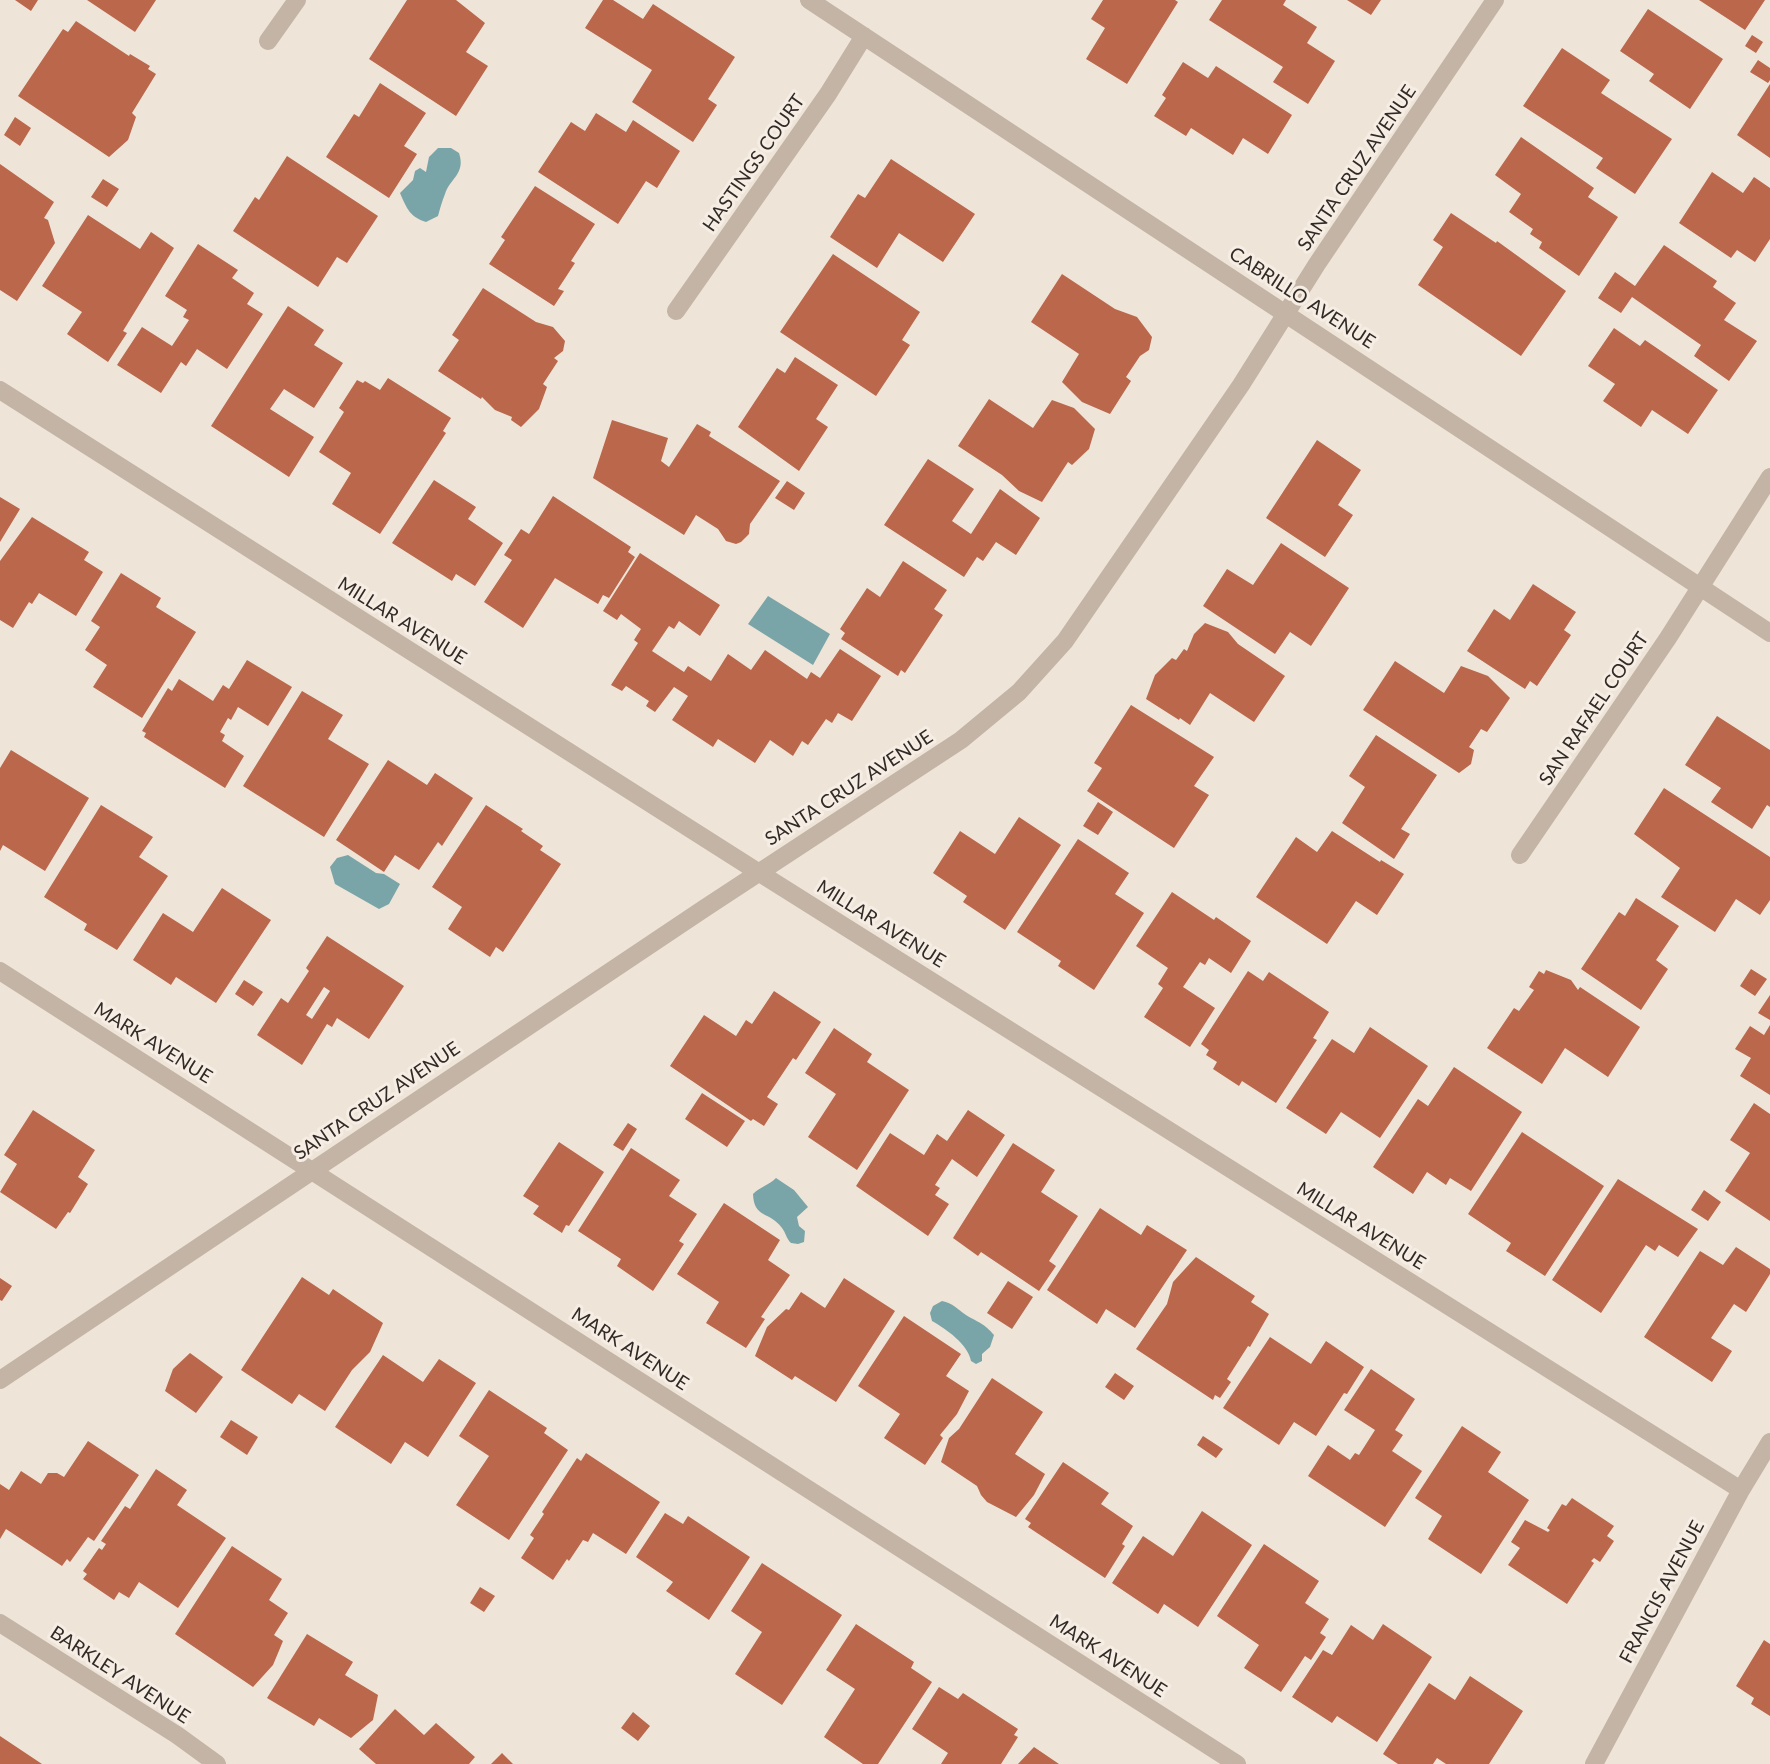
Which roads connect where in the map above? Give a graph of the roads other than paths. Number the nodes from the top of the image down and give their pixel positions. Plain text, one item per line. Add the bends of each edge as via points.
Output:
1 (297, 0) edge
2 (808, 0) edge
3 (1495, 0) edge
4 (864, 36) junction
5 (268, 41) dead end
6 (676, 311) dead end
7 (1287, 313) junction
8 (0, 390) edge
9 (1770, 477) edge
10 (1700, 585) junction
11 (1770, 633) edge
12 (1520, 855) dead end
13 (758, 872) junction
14 (0, 971) edge
15 (312, 1169) junction
16 (0, 1380) edge
17 (1770, 1442) edge
18 (1741, 1490) junction
19 (0, 1623) edge
20 (217, 1764) edge
21 (1237, 1764) edge
22 (1594, 1764) edge

1 - 5 street
2 - 4 street, CABRILLO AVENUE
3 - 7 street, SANTA CRUZ AVENUE
4 - 6 street, HASTINGS COURT
4 - 7 street, CABRILLO AVENUE
7 - 10 street, CABRILLO AVENUE
7 - 13 street, SANTA CRUZ AVENUE via 1065,641 1019,692 961,740
8 - 13 street, MILLAR AVENUE
9 - 10 street, SAN RAFAEL COURT
10 - 11 street, CABRILLO AVENUE
10 - 12 street, SAN RAFAEL COURT
13 - 15 street, SANTA CRUZ AVENUE
13 - 18 street, MILLAR AVENUE
14 - 15 street, MARK AVENUE
15 - 16 street, SANTA CRUZ AVENUE
15 - 21 street, MARK AVENUE
17 - 18 street, FRANCIS AVENUE
18 - 22 street, FRANCIS AVENUE
19 - 20 street, BARKLEY AVENUE

